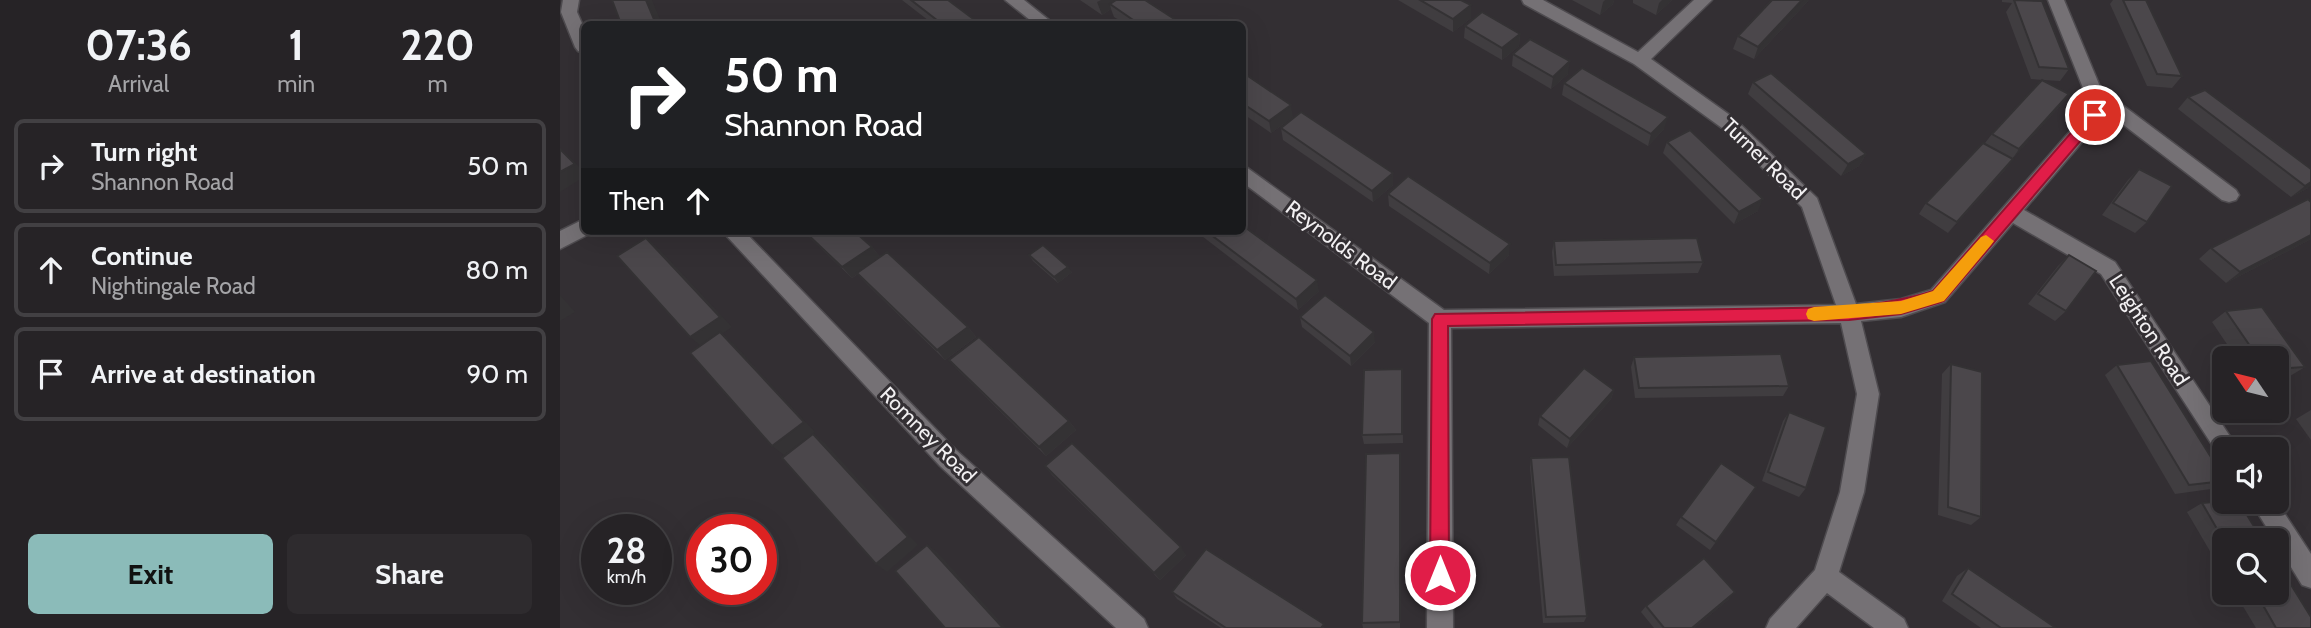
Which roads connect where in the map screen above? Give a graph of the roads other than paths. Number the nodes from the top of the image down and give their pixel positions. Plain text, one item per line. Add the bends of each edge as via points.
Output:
1 (571, 0) edge
2 (1013, 0) edge
3 (1530, 0) edge
4 (1704, 0) edge
5 (2056, 0) edge
6 (1042, 21) edge
7 (581, 40) edge
8 (1640, 60) junction
9 (2094, 93) junction
10 (1246, 174) edge
11 (2229, 195) dead end
12 (2011, 212) junction
13 (581, 228) edge
14 (736, 235) edge
15 (560, 241) edge
16 (1849, 314) junction
17 (1440, 319) junction
18 (2219, 437) edge
19 (2274, 514) edge
20 (2301, 543) edge
21 (2311, 576) edge
22 (1825, 577) junction
23 (1135, 628) edge
24 (1440, 628) edge
25 (1779, 628) edge
26 (1895, 628) edge

1 - 7 street via 569,12
2 - 6 street
3 - 8 street, Turner Road
4 - 8 street
5 - 9 street
8 - 16 street, Turner Road via 1728,123 1810,203
9 - 11 street
9 - 12 street via 2095,115
10 - 17 street, Reynolds Road
12 - 16 street via 1938,296 1901,308
12 - 18 street, Leighton Road via 2108,268
13 - 15 street
14 - 23 street, Romney Road via 948,458
16 - 17 street
16 - 22 street, Turner Road via 1868,394 1852,492
17 - 24 street
19 - 20 street
20 - 21 street
22 - 25 street
22 - 26 street

